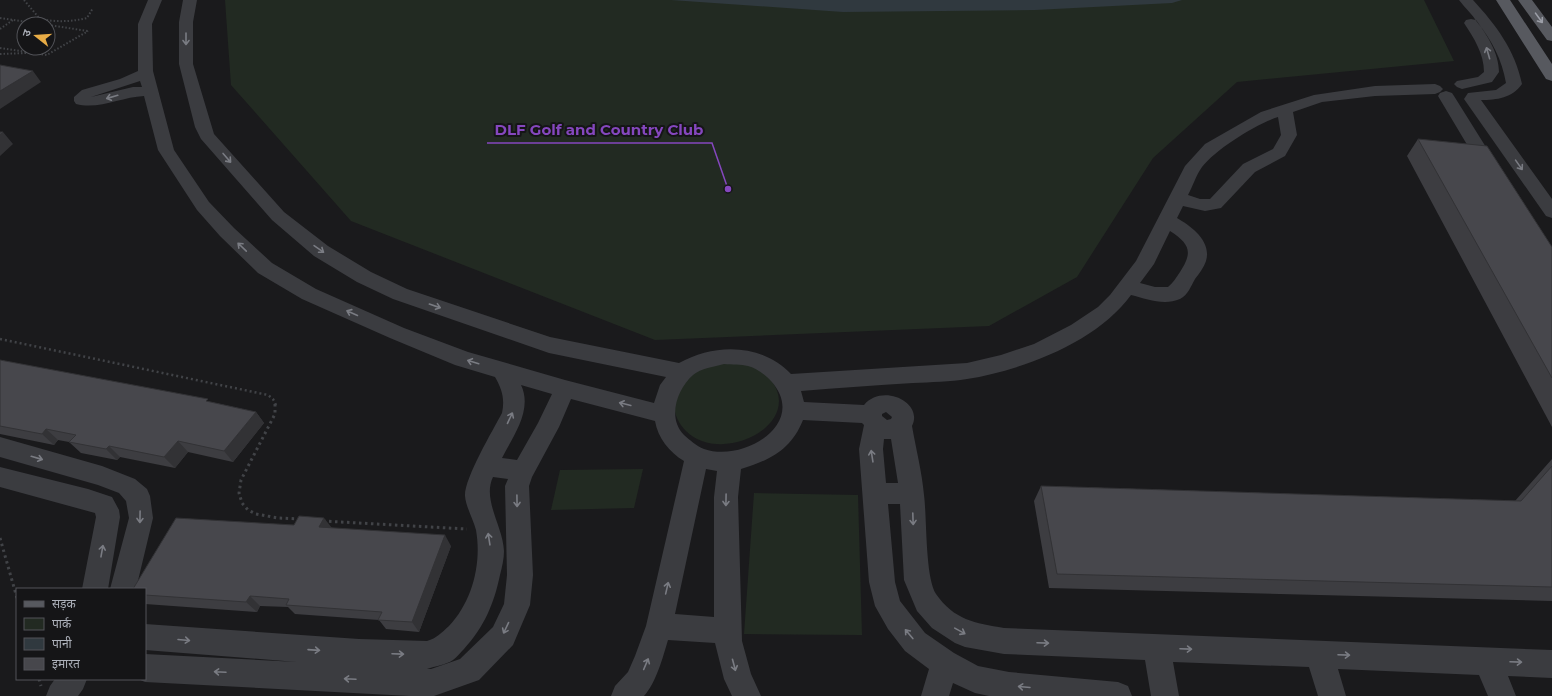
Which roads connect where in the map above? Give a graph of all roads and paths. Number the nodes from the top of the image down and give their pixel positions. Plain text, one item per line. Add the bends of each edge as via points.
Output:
1 (24, 0) edge
2 (154, 0) edge
3 (190, 0) edge
4 (1452, 0) edge
5 (1466, 0) edge
6 (1503, 0) edge
7 (1525, 0) edge
8 (93, 8) dead end
9 (0, 18) edge
10 (14, 20) joint
11 (56, 26) edge
12 (0, 29) edge
13 (1552, 36) edge
14 (0, 48) edge
15 (16, 50) edge
16 (56, 50) edge
17 (0, 54) edge
18 (16, 54) edge
19 (1552, 76) edge
20 (1447, 86) junction
21 (1473, 98) junction
22 (1285, 109) junction
23 (1470, 136) junction
24 (1500, 139) junction
25 (1499, 183) edge
26 (1177, 196) junction
27 (1552, 212) edge
28 (1166, 220) junction
29 (1127, 287) junction
30 (0, 339) edge
31 (503, 371) junction
32 (683, 372) junction
33 (787, 383) junction
34 (565, 389) junction
35 (793, 411) junction
36 (663, 414) junction
37 (882, 421) junction
38 (0, 448) edge
39 (697, 456) junction
40 (730, 462) junction
41 (487, 466) junction
42 (523, 471) junction
43 (0, 477) edge
44 (134, 492) junction
45 (875, 493) junction
46 (912, 494) junction
47 (107, 510) junction
48 (306, 520) edge
49 (321, 520) edge
50 (488, 530) junction
51 (0, 538) edge
52 (520, 568) junction
53 (488, 570) junction
54 (95, 588) edge
55 (123, 588) edge
56 (16, 594) edge
57 (659, 626) junction
58 (728, 631) junction
59 (146, 637) edge
60 (1158, 648) junction
61 (1319, 654) junction
62 (427, 655) junction
63 (1487, 661) junction
64 (944, 663) junction
65 (1552, 664) edge
66 (146, 668) edge
67 (72, 680) edge
68 (419, 682) junction
69 (60, 696) edge
70 (625, 696) edge
71 (747, 696) edge
72 (935, 696) edge
73 (1118, 696) edge
74 (1165, 696) edge
75 (1332, 696) edge
76 (1502, 696) edge

1 - 8 path via 40,19 56,22 74,22 87,18
31 -> 2 street via 463,359 397,333 309,294 265,268 227,232 188,186 166,150 148,82 145,24
3 -> 32 street via 186,22 186,64 202,127 207,136 278,216 321,251 364,277 400,294 549,345
20 -> 4 street via 1484,79 1492,71 1485,45 1476,28
5 - 21 street via 1498,39 1513,74 1514,84 1501,94
6 - 19 main road
7 -> 13 main road
9 - 10 path
10 - 12 path
11 - 16 path via 88,31
14 - 15 path
17 - 18 path
20 - 21 street via 1472,90
20 - 22 street via 1328,97
20 - 23 street
21 - 24 street
22 - 26 street via 1268,115 1211,148 1194,166
22 - 26 street via 1289,135 1279,152 1249,168 1215,204 1194,204
23 - 24 street
23 - 25 street
24 -> 27 street
26 - 28 street
28 - 29 street via 1144,264
28 - 29 street via 1184,230 1192,238 1197,249 1197,260 1179,290 1173,294
29 - 33 street via 1105,312 1078,330 1041,350 1002,364 967,371
30 - 48 path via 268,395 276,405 275,414 241,480 240,497 247,510 258,516
31 - 34 street
41 -> 31 street via 516,403 513,390
32 - 33 street via 700,362 724,356 749,358 771,368
32 - 36 street via 667,393
33 - 35 street via 794,401
36 -> 34 street
34 - 42 street
35 - 37 street
35 - 40 street via 792,420 780,440 758,455
36 - 39 street via 668,431 679,445
45 -> 37 street via 871,449
37 - 46 street
38 -> 44 street via 102,476 127,486
39 - 40 street via 713,461
57 -> 39 street
40 -> 58 street via 726,497
41 - 42 street
41 - 50 street via 479,482 477,496
42 -> 52 street via 517,498
43 - 47 street via 88,500 103,505
44 - 47 street
44 -> 55 street via 138,496 141,518
45 - 46 street
64 -> 45 street via 915,642 888,606 882,582
46 -> 60 street via 917,580 926,602 941,619 965,634 1004,641
54 -> 47 street via 108,518
49 - 50 path
53 -> 50 street via 491,551
51 - 56 path
52 - 53 street
52 -> 68 street via 517,605 502,636 469,670 431,683
53 - 62 street via 479,605 466,626 444,650
57 - 58 street
70 -> 57 street via 638,682
58 -> 71 street via 728,641 738,679
59 -> 62 street via 359,653
60 -> 61 street
60 - 74 street
61 -> 63 street
61 - 75 street
62 - 68 street
63 -> 65 street
63 - 76 street
64 - 72 street
73 -> 64 street via 1009,686 975,679
68 -> 66 street
67 - 69 street

